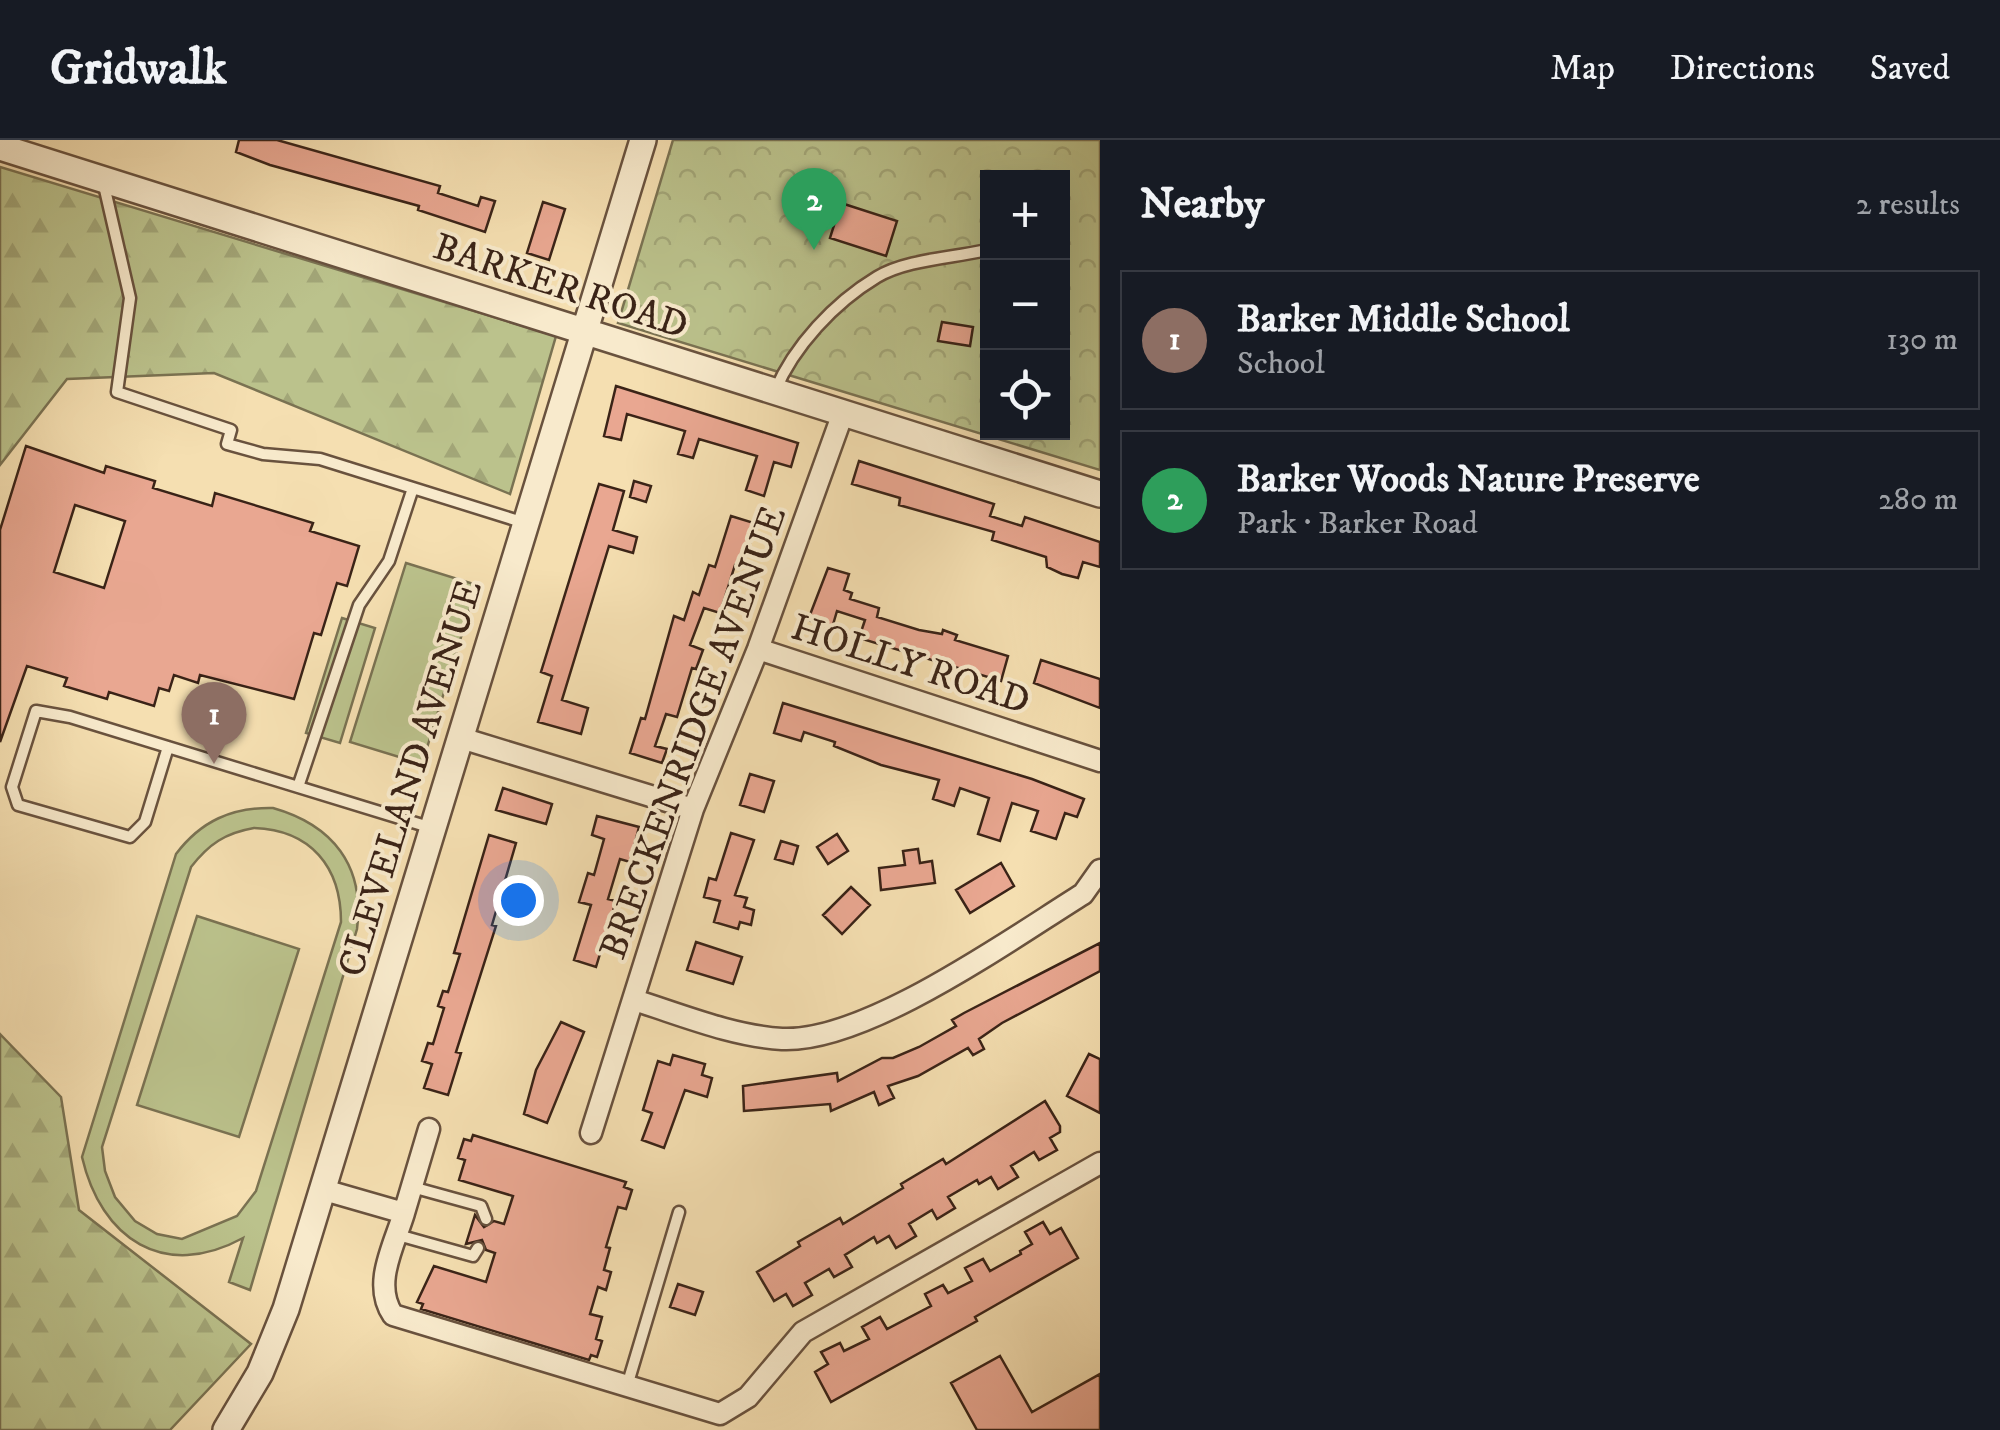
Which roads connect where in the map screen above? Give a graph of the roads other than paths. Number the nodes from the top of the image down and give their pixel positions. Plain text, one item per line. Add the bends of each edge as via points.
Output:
1 (643, 140) edge
2 (0, 147) edge
3 (103, 180) junction
4 (980, 251) edge
5 (586, 332) junction
6 (775, 392) junction
7 (843, 414) junction
8 (412, 488) junction
9 (1100, 494) edge
10 (527, 523) junction
11 (758, 649) junction
12 (462, 738) junction
13 (168, 747) junction
14 (1100, 762) edge
15 (298, 787) junction
16 (693, 809) junction
17 (434, 828) junction
18 (1100, 870) edge
19 (634, 1000) junction
20 (429, 1129) dead end
21 (590, 1132) dead end
22 (1100, 1163) edge
23 (412, 1188) junction
24 (324, 1190) junction
25 (404, 1212) junction
26 (679, 1212) dead end
27 (486, 1219) dead end
28 (398, 1235) junction
29 (478, 1248) dead end
30 (627, 1386) junction
31 (226, 1430) edge

1 - 5 street, CLEVELAND AVENUE
2 - 3 street, BARKER ROAD
3 - 5 street, BARKER ROAD
3 - 8 lane via 130,298 117,392 231,430 228,444 320,460
4 - 6 lane via 878,276 789,358
5 - 6 street, BARKER ROAD
5 - 10 street, CLEVELAND AVENUE
6 - 7 street, BARKER ROAD
7 - 9 street, BARKER ROAD
7 - 11 street, BRECKENRIDGE AVENUE
8 - 10 lane
8 - 15 lane via 389,562 359,605
10 - 12 street, CLEVELAND AVENUE
11 - 14 street, HOLLY ROAD
11 - 16 street, BRECKENRIDGE AVENUE
12 - 16 street
12 - 17 street, CLEVELAND AVENUE
13 - 13 lane via 36,710 12,787 18,804 130,838 145,822
13 - 15 lane
15 - 17 lane
16 - 19 street, BRECKENRIDGE AVENUE
17 - 24 street, CLEVELAND AVENUE
18 - 19 street via 1084,894 927,990 857,1023 786,1039 736,1032
19 - 21 street, BRECKENRIDGE AVENUE
20 - 23 street
22 - 30 street via 803,1332 735,1408 720,1414
23 - 25 street
23 - 27 lane via 481,1206
24 - 25 street
24 - 31 street, CLEVELAND AVENUE via 260,1373
25 - 28 street
26 - 30 lane
28 - 29 lane via 473,1256
28 - 30 street via 382,1286 393,1316

